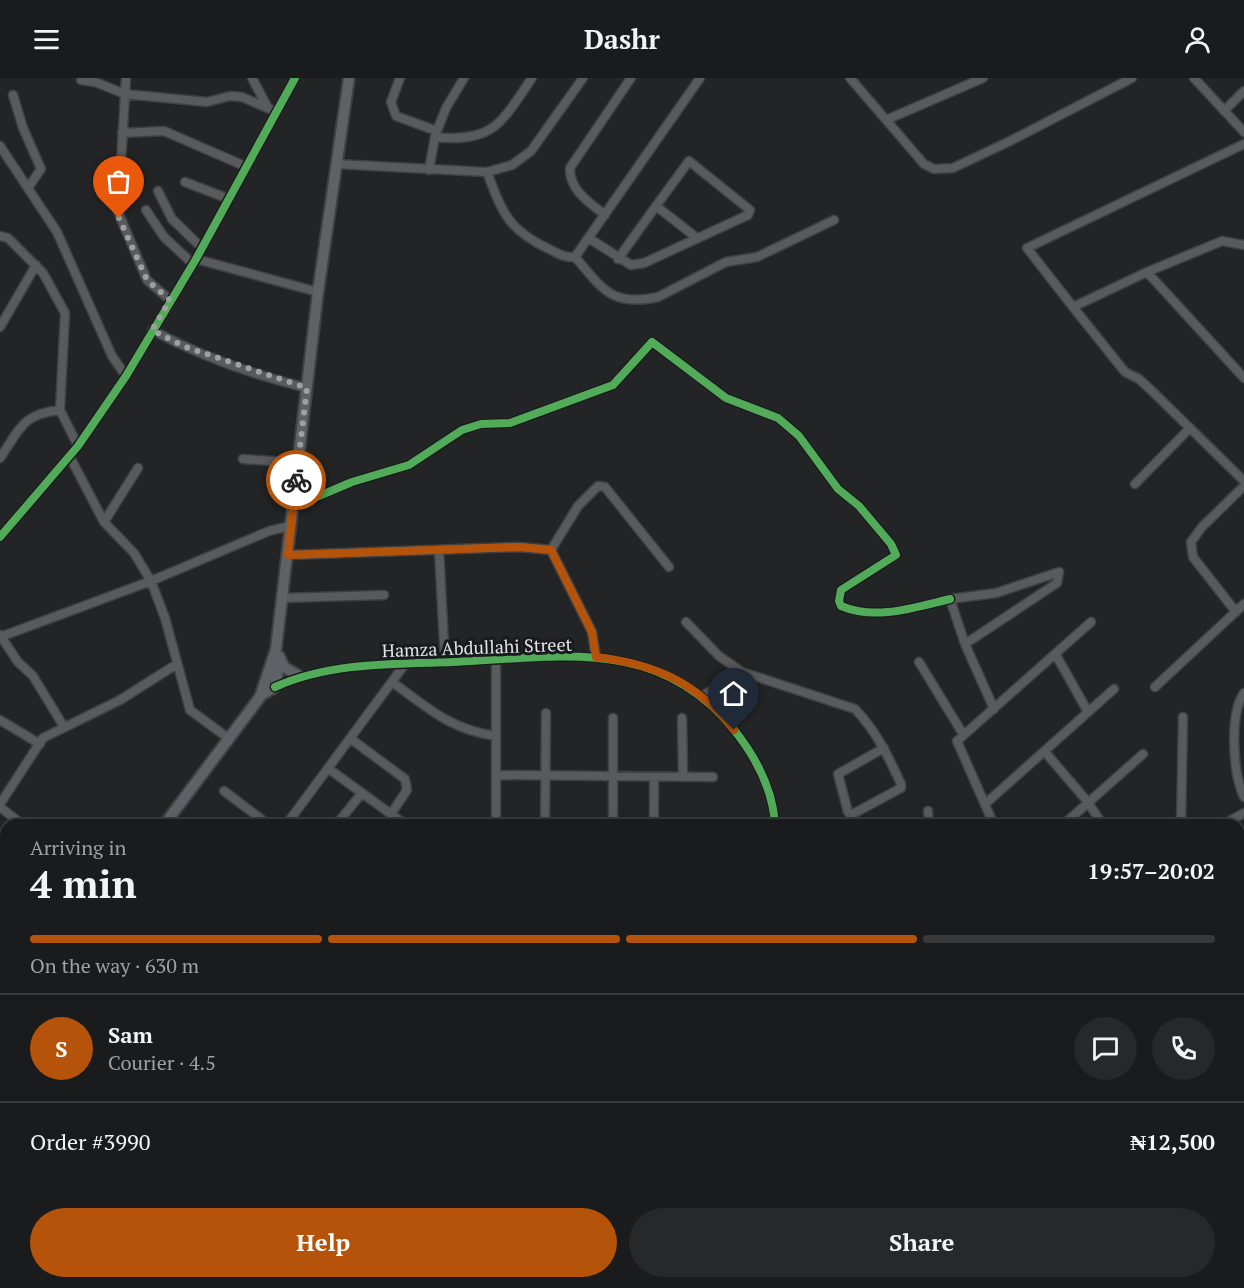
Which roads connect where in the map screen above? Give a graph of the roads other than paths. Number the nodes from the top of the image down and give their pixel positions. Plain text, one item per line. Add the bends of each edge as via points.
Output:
1 (126, 78) edge
2 (252, 78) edge
3 (296, 78) edge
4 (349, 78) edge
5 (400, 78) edge
6 (464, 78) edge
7 (532, 78) edge
8 (583, 78) edge
9 (631, 78) edge
10 (700, 78) edge
11 (850, 78) edge
12 (983, 78) edge
13 (1132, 78) edge
14 (1194, 78) edge
15 (81, 80) dead end
16 (1244, 91) edge
17 (125, 94) junction
18 (13, 95) dead end
19 (267, 106) junction
20 (1224, 111) junction
21 (277, 112) junction
22 (886, 120) junction
23 (1244, 132) edge
24 (122, 133) junction
25 (436, 134) junction
26 (1244, 144) edge
27 (0, 146) edge
28 (336, 164) junction
29 (247, 167) junction
30 (429, 170) junction
31 (487, 172) junction
32 (185, 182) dead end
33 (28, 188) junction
34 (158, 191) dead end
35 (229, 199) junction
36 (656, 206) junction
37 (146, 210) dead end
38 (606, 215) junction
39 (834, 220) dead end
40 (0, 236) edge
41 (697, 238) junction
42 (590, 239) junction
43 (1244, 245) edge
44 (202, 248) junction
45 (575, 257) junction
46 (618, 260) junction
47 (195, 261) junction
48 (36, 265) junction
49 (1147, 272) junction
50 (318, 292) junction
51 (170, 300) junction
52 (1073, 307) junction
53 (1, 321) edge
54 (152, 330) junction
55 (126, 376) junction
56 (1244, 378) edge
57 (307, 388) junction
58 (60, 410) junction
59 (1190, 428) junction
60 (78, 446) junction
61 (70, 457) junction
62 (0, 458) edge
63 (243, 459) dead end
64 (298, 463) junction
65 (138, 468) dead end
66 (1244, 481) edge
67 (1135, 484) dead end
68 (1244, 486) edge
69 (293, 507) junction
70 (104, 522) junction
71 (290, 526) junction
72 (0, 537) edge
73 (438, 550) junction
74 (551, 550) junction
75 (288, 555) junction
76 (669, 567) dead end
77 (151, 581) junction
78 (384, 595) dead end
79 (283, 598) junction
80 (950, 599) junction
81 (1244, 604) edge
82 (1236, 612) junction
83 (686, 622) dead end
84 (1091, 622) dead end
85 (0, 636) edge
86 (964, 644) junction
87 (278, 655) junction
88 (1056, 655) junction
89 (596, 657) junction
90 (496, 660) junction
91 (445, 662) junction
92 (919, 662) dead end
93 (177, 664) junction
94 (405, 664) junction
95 (742, 672) junction
96 (268, 676) junction
97 (299, 676) junction
98 (392, 682) junction
99 (275, 687) junction
100 (1155, 687) dead end
101 (1114, 689) dead end
102 (1244, 693) edge
103 (702, 696) junction
104 (260, 697) junction
105 (994, 709) junction
106 (1088, 712) junction
107 (546, 713) dead end
108 (1183, 717) dead end
109 (613, 718) dead end
110 (682, 718) dead end
111 (0, 720) edge
112 (64, 727) junction
113 (963, 734) junction
114 (496, 736) junction
115 (228, 738) junction
116 (351, 739) junction
117 (40, 744) junction
118 (884, 748) junction
119 (1045, 752) junction
120 (1143, 754) dead end
121 (329, 769) junction
122 (1244, 774) edge
123 (496, 775) junction
124 (546, 775) junction
125 (614, 776) junction
126 (654, 777) junction
127 (683, 777) junction
128 (713, 777) dead end
129 (1237, 781) junction
130 (224, 791) dead end
131 (362, 793) junction
132 (1244, 796) edge
133 (1087, 801) junction
134 (985, 804) junction
135 (0, 805) edge
136 (928, 811) dead end
137 (391, 814) junction
138 (16, 819) edge
139 (168, 819) edge
140 (261, 819) edge
141 (291, 819) edge
142 (341, 819) edge
143 (398, 819) edge
144 (496, 819) edge
145 (545, 819) edge
146 (613, 819) edge
147 (654, 819) edge
148 (774, 819) edge
149 (929, 819) edge
150 (991, 819) edge
151 (1069, 819) edge
152 (1099, 819) edge
153 (1181, 819) edge

1 - 17 street
2 - 19 street
3 - 21 street
4 - 28 main road
5 - 25 street via 391,102 396,116
6 - 25 street
7 - 25 street via 504,120 485,134 460,139
8 - 31 street via 531,151 512,165
9 - 38 street via 570,168 574,187
10 - 38 street
11 - 22 street
12 - 22 street
13 - 22 street via 953,168 934,169 924,164
14 - 20 street
15 - 17 street
16 - 20 street
17 - 19 street via 207,102 242,97
17 - 24 street
18 - 33 street via 22,128 41,169
19 - 21 street
20 - 23 street
21 - 29 street
24 - 29 street via 164,131
24 - 51 street via 119,218 147,280
25 - 30 street
26 - 52 street via 1027,248
27 - 33 street
28 - 30 street
28 - 50 main road
29 - 35 street
30 - 31 street
31 - 45 street via 515,229 567,258
32 - 35 street
33 - 55 street via 57,232 112,356
34 - 44 street via 172,219
35 - 44 street
36 - 41 street
36 - 41 street via 689,161 750,210 748,215
36 - 46 street
37 - 47 street via 164,237
38 - 42 street
39 - 45 street via 757,257 726,262 647,299 619,300 604,290
40 - 48 street via 8,238
41 - 46 street via 644,263 631,265
42 - 45 street
42 - 46 street
43 - 49 street via 1222,241
44 - 47 street
47 - 50 street
47 - 51 street
48 - 53 street
48 - 58 street via 65,313
49 - 52 street
49 - 56 street
50 - 57 main road
51 - 54 street
52 - 59 street via 1125,372 1139,379
54 - 55 street
54 - 57 street via 183,346
55 - 60 street
57 - 64 main road
58 - 60 street
58 - 62 street via 40,412 28,419
59 - 66 street
59 - 67 street
60 - 61 street
61 - 70 street
61 - 72 street
63 - 64 street
64 - 69 main road
65 - 70 street
68 - 82 street via 1202,527 1190,550
69 - 71 main road
69 - 80 street via 352,482 409,465 462,430 481,424 510,423 613,385 652,342 726,398 778,418 799,436 838,489 859,506 891,544 896,555 841,590 841,606 852,611 887,613
70 - 77 street via 134,553
71 - 75 main road
71 - 77 street via 268,531
73 - 74 street
73 - 75 street
73 - 91 street
74 - 76 street via 578,506 598,486 604,487
74 - 89 street via 592,632
75 - 79 main road
77 - 85 street
77 - 93 street
78 - 79 street
79 - 87 main road
80 - 86 street
80 - 86 street via 996,593 1059,572 1057,583
81 - 82 street
82 - 100 street
83 - 95 street via 719,656
84 - 88 street
85 - 112 street via 33,676
86 - 105 street
87 - 96 main road
87 - 97 main road via 291,673
87 - 99 main road
88 - 105 street
88 - 106 street
89 - 90 street, Hamza Abdullahi Street
89 - 103 street, Hamza Abdullahi Street via 643,665
90 - 91 street, Hamza Abdullahi Street
90 - 114 street
91 - 94 street, Hamza Abdullahi Street
92 - 113 street
93 - 112 street via 120,700
93 - 115 street via 190,710
94 - 97 street, Hamza Abdullahi Street
94 - 98 street
95 - 103 street
95 - 118 street via 855,709
96 - 99 main road
96 - 104 main road
97 - 99 street, Hamza Abdullahi Street
98 - 114 street via 448,723
98 - 116 street
99 - 104 main road
101 - 106 street
102 - 129 street via 1238,707
103 - 148 street, Hamza Abdullahi Street via 738,734 763,772
104 - 115 main road
105 - 113 street
106 - 119 street
107 - 124 street
108 - 153 street
109 - 125 street
110 - 127 street
111 - 117 street
112 - 117 street
113 - 134 street via 958,746
114 - 123 street
115 - 139 main road
116 - 121 street
116 - 137 street via 405,779 407,790
117 - 135 street
118 - 118 street via 838,774 851,815 901,788
119 - 133 street
119 - 134 street
120 - 133 street
121 - 131 street
121 - 141 street
122 - 129 street
123 - 124 street
123 - 144 street
124 - 125 street
124 - 145 street
125 - 126 street
125 - 146 street
126 - 127 street
126 - 147 street
127 - 128 street
129 - 132 street
130 - 140 street
131 - 137 street
131 - 142 street
133 - 151 street
133 - 152 street
134 - 150 street
135 - 138 street
136 - 149 street
137 - 143 street

